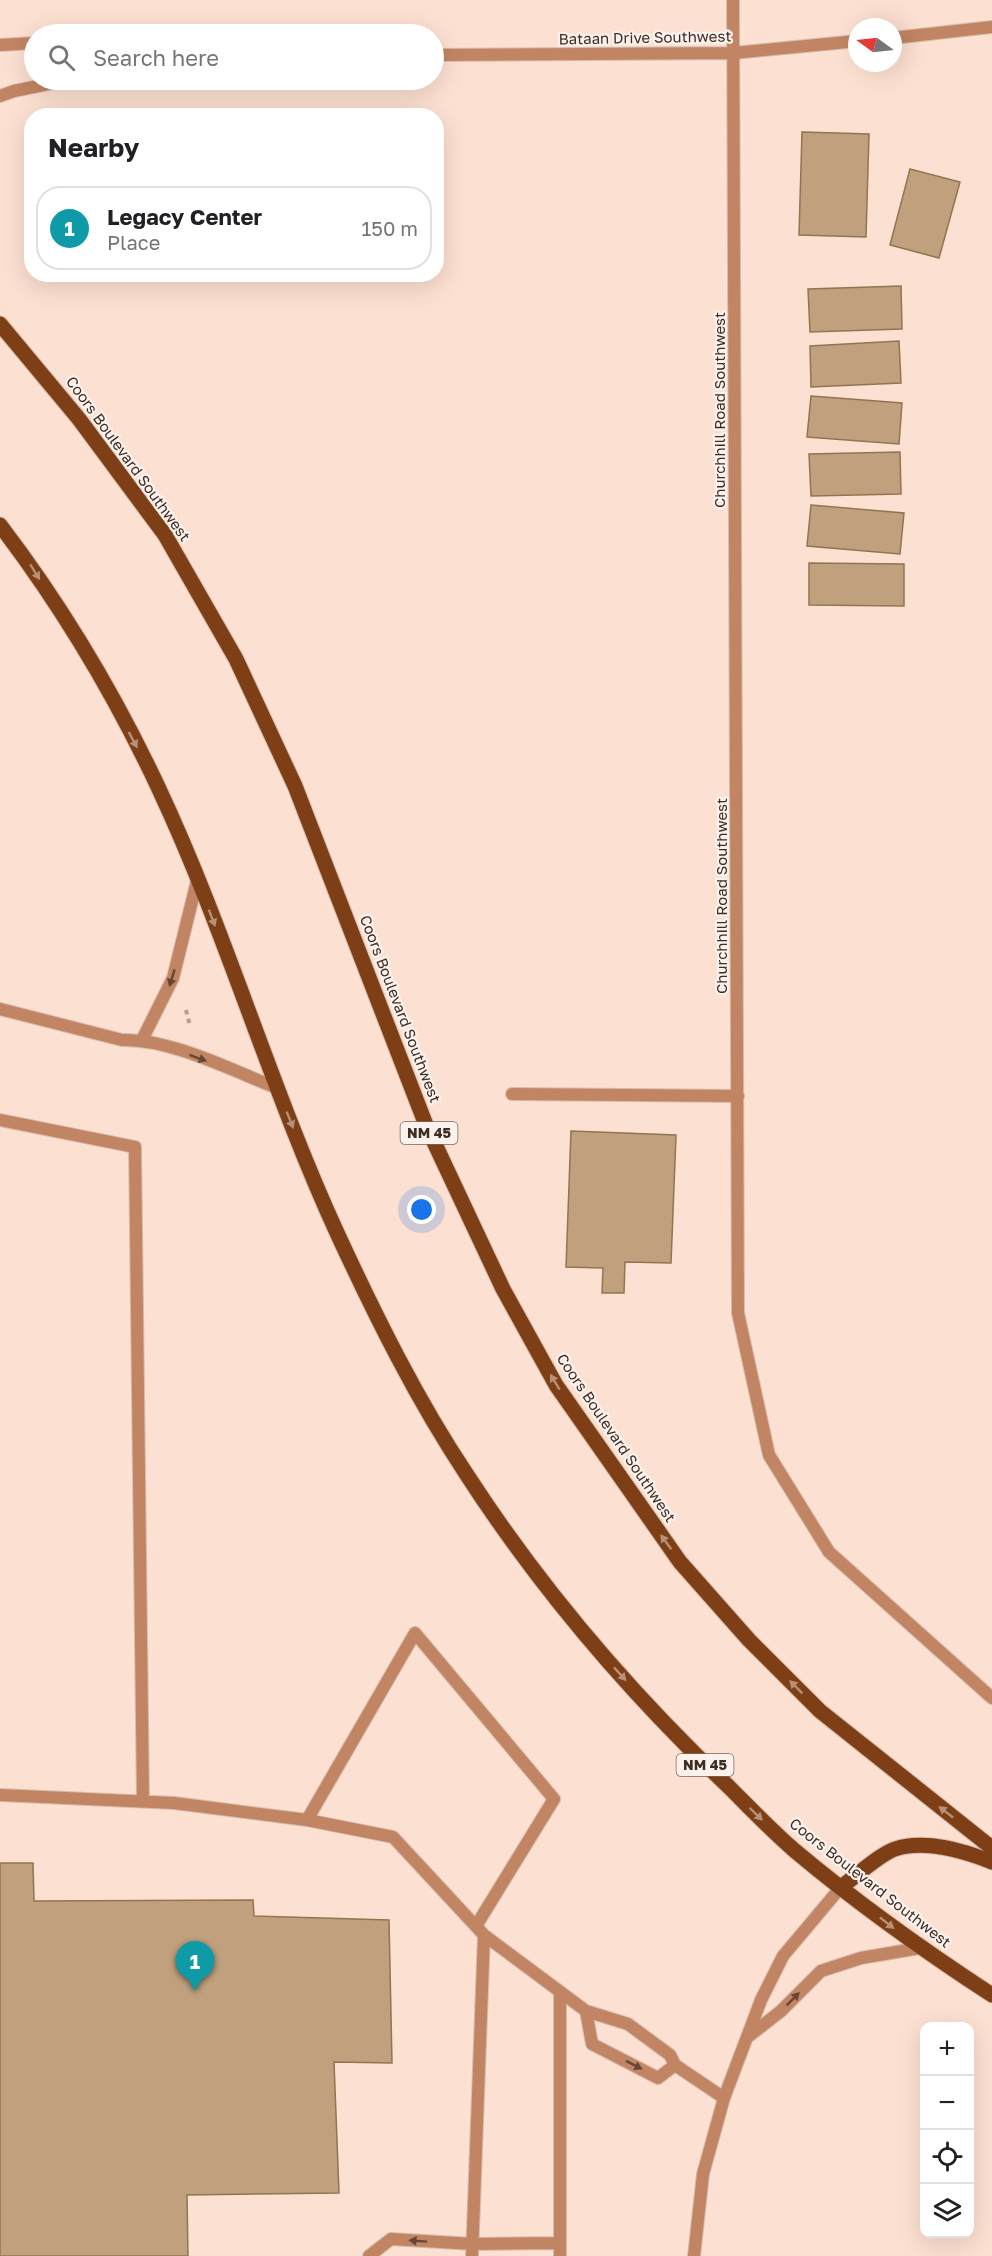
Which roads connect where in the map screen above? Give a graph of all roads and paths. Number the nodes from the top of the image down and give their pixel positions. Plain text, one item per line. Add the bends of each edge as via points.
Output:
1 (733, 0) edge
2 (992, 27) edge
3 (902, 37) edge
4 (848, 42) edge
5 (24, 44) edge
6 (0, 45) edge
7 (734, 53) junction
8 (444, 55) edge
9 (24, 89) edge
10 (0, 96) edge
11 (1, 322) edge
12 (0, 525) edge
13 (197, 881) junction
14 (0, 1009) edge
15 (142, 1040) junction
16 (277, 1088) junction
17 (512, 1094) dead end
18 (738, 1096) junction
19 (0, 1120) edge
20 (992, 1698) edge
21 (0, 1795) edge
22 (143, 1801) junction
23 (307, 1820) junction
24 (992, 1848) edge
25 (992, 1862) edge
26 (841, 1887) junction
27 (480, 1930) junction
28 (920, 1948) junction
29 (560, 1993) junction
30 (992, 1995) edge
31 (586, 2011) junction
32 (748, 2037) junction
33 (675, 2065) junction
34 (724, 2098) junction
35 (472, 2250) edge
36 (560, 2250) edge
37 (369, 2256) edge
38 (694, 2256) edge

1 - 7 street, Churchhill Road Southwest
2 - 3 street
4 - 7 street, Bataan Drive Southwest
5 - 6 street
7 - 8 street, Bataan Drive Southwest
7 - 18 street, Churchhill Road Southwest
9 - 10 street
24 -> 11 main road, Coors Boulevard Southwest / NM 45 via 820,1711 749,1640 680,1562 556,1385 502,1289 426,1125 295,786 236,659 165,535
12 -> 13 main road, Coors Boulevard Southwest / NM 45 via 28,562 98,675 159,788
13 -> 15 street via 173,978
13 -> 16 main road, Coors Boulevard Southwest / NM 45
14 - 15 street via 122,1040
15 -> 16 street
16 -> 26 main road, Coors Boulevard Southwest / NM 45 via 337,1233 394,1350 465,1472 525,1559 597,1649 677,1738 793,1849
17 - 18 street
18 - 20 street, Churchhill Road Southwest via 738,1313 769,1455 829,1552
19 - 22 street via 135,1147
21 - 22 street
22 - 23 street
23 - 27 street via 393,1837
23 - 27 street via 415,1633 554,1799
25 - 26 main road via 962,1850 931,1846 895,1849
26 -> 28 main road, Coors Boulevard Southwest / NM 45
26 - 32 street via 783,1956
27 - 29 street
27 - 35 street
28 - 30 main road, Coors Boulevard Southwest / NM 45
32 -> 28 street via 821,1971 861,1958
29 - 31 street
29 - 36 street
31 - 33 street via 628,2024 670,2055
31 -> 33 street via 592,2044 658,2078
32 - 34 street
33 - 34 street
34 - 38 street via 703,2175
35 - 36 street
35 -> 37 street via 391,2239

